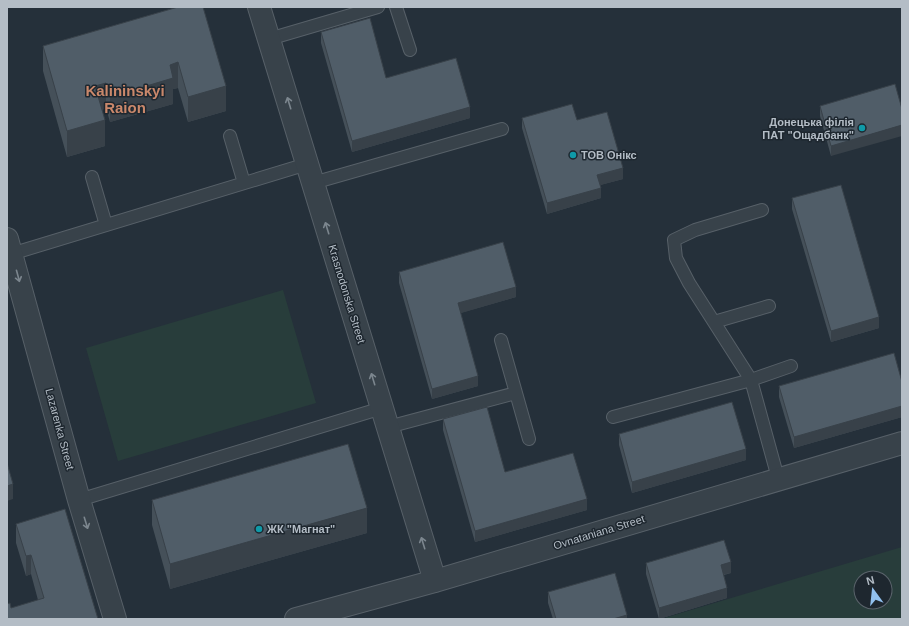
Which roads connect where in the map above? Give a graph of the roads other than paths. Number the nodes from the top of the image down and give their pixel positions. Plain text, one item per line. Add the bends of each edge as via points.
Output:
1 (260, 7) edge
2 (378, 7) edge
3 (396, 7) edge
4 (269, 40) junction
5 (410, 50) dead end
6 (502, 129) dead end
7 (230, 136) dead end
8 (310, 174) junction
9 (92, 177) dead end
10 (244, 183) junction
11 (762, 210) dead end
12 (106, 225) junction
13 (9, 246) edge
14 (769, 306) dead end
15 (714, 322) junction
16 (502, 340) dead end
17 (791, 366) dead end
18 (750, 380) junction
19 (516, 393) junction
20 (613, 417) dead end
21 (385, 418) junction
22 (529, 439) dead end
23 (902, 443) edge
24 (778, 478) junction
25 (79, 500) junction
26 (435, 581) junction
27 (115, 619) edge
28 (297, 619) edge

1 - 4 street, Krasnodonska Street
2 - 4 lane
3 - 5 lane
8 -> 4 street, Krasnodonska Street
6 - 8 lane
7 - 10 lane
8 - 10 lane
21 -> 8 street, Krasnodonska Street
9 - 12 lane
10 - 12 lane
11 - 15 lane via 695,230 674,240 676,258
12 - 13 lane
13 -> 25 street, Lazarenka Street
14 - 15 lane
15 - 18 lane
16 - 19 lane
17 - 18 lane
18 - 20 lane
18 - 24 lane
19 - 21 lane
19 - 22 lane
21 - 25 lane
26 -> 21 street, Krasnodonska Street
23 - 24 street, Ovnataniana Street
24 - 26 street, Ovnataniana Street
25 -> 27 street, Lazarenka Street
26 - 28 street, Ovnataniana Street

